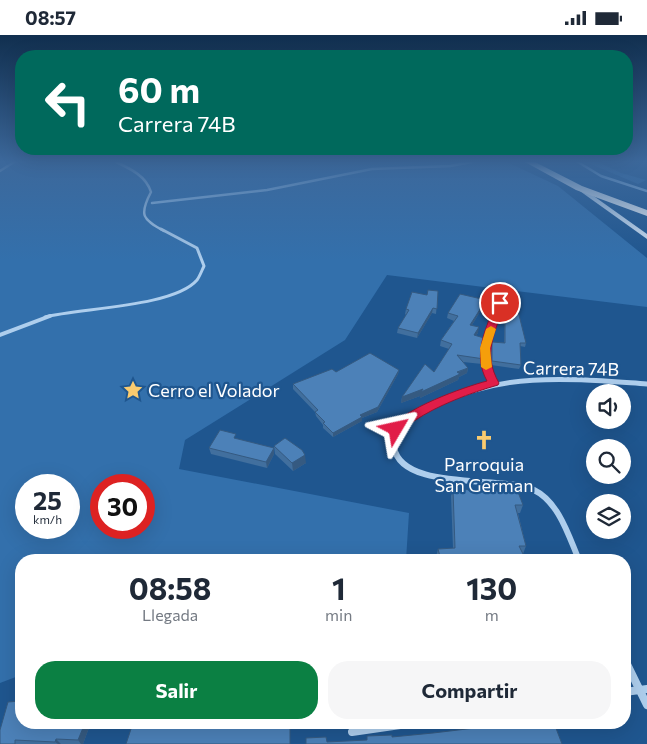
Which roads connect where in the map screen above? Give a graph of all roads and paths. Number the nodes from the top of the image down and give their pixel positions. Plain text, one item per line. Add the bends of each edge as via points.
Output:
1 (150, 195) edge
2 (589, 195) edge
3 (598, 195) edge
4 (647, 213) edge
5 (647, 237) edge
6 (500, 303) dead end
7 (0, 335) edge
8 (494, 383) junction
9 (647, 384) edge
10 (576, 554) edge
11 (631, 670) edge
12 (643, 689) edge
13 (647, 705) edge
14 (368, 729) edge
15 (352, 731) dead end

1 - 7 lane via 143,205 148,223 201,254 204,262 197,281 188,289 165,297 52,316
2 - 5 main road
3 - 4 highway
6 - 8 street via 485,348 486,370
8 - 9 street, Carrera 74B via 546,378
8 - 10 street, Carrera 74B via 466,390 411,417 396,429 395,453 404,464 424,475 451,481 516,483 537,491 555,508
11 - 12 street
12 - 13 street
14 - 15 street

